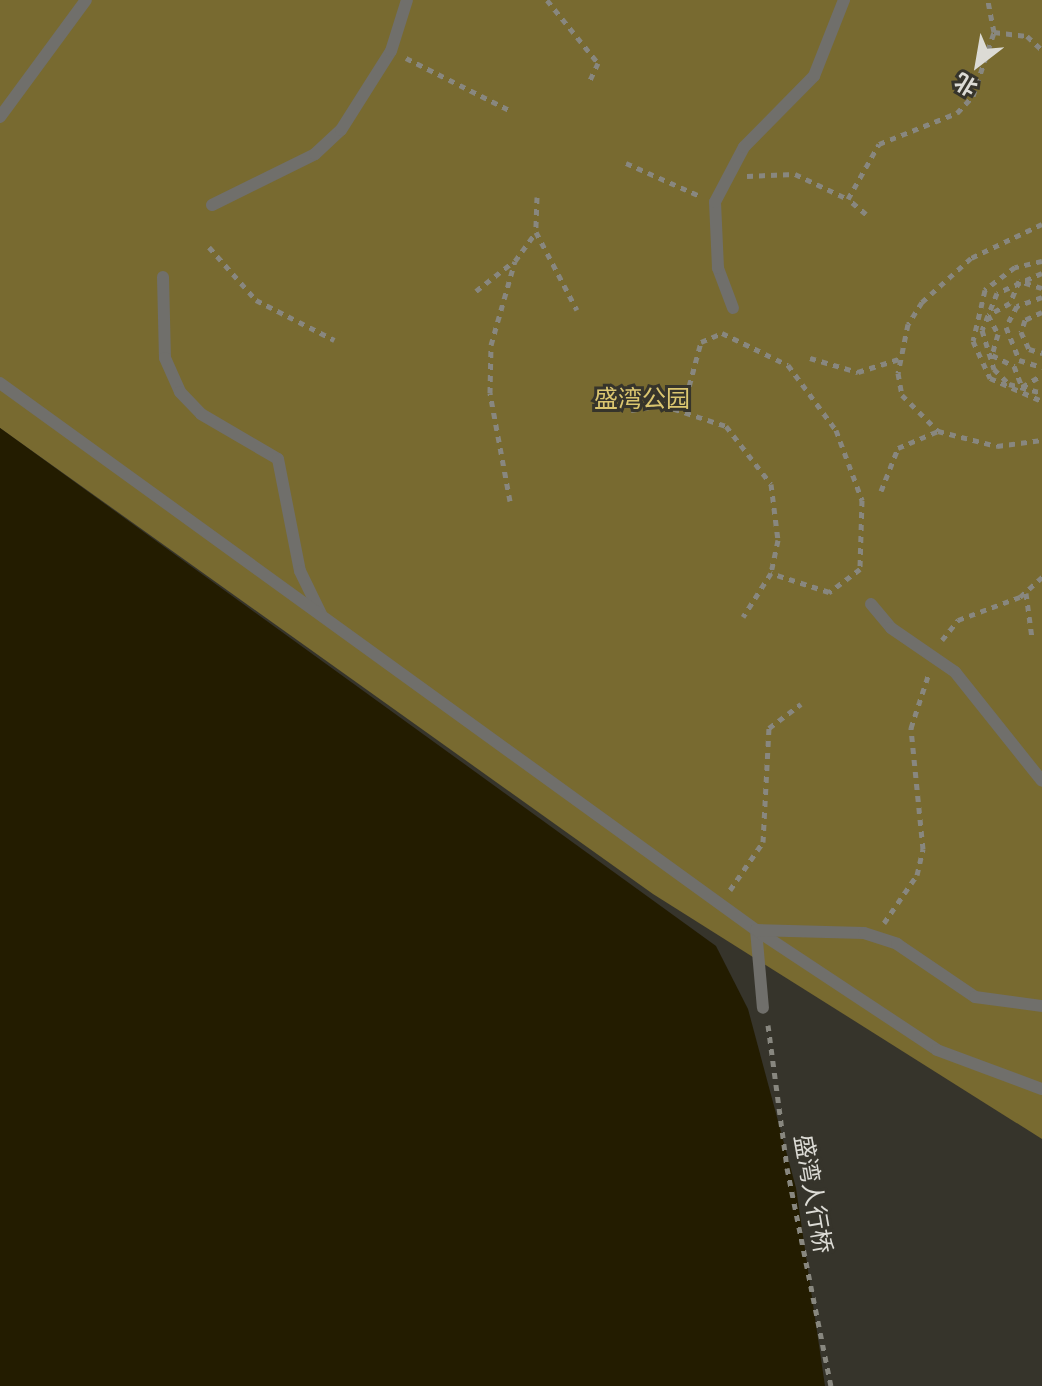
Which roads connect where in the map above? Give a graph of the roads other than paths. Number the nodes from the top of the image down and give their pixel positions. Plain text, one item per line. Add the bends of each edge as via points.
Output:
1 (86, 0) edge
2 (407, 0) edge
3 (844, 0) edge
4 (0, 117) edge
5 (212, 205) dead end
6 (163, 277) dead end
7 (733, 308) dead end
8 (0, 383) edge
9 (871, 604) dead end
10 (322, 616) junction
11 (1042, 781) edge
12 (756, 930) junction
13 (1042, 1006) edge
14 (763, 1008) road end
15 (1042, 1089) edge

1 - 4 lane
2 - 5 lane via 391,51 360,105 315,154
3 - 7 lane via 814,76 744,147 715,202 718,268
6 - 10 lane via 163,345 180,392 201,414 278,459 300,571
8 - 10 lane
9 - 11 lane via 955,672
10 - 12 lane
12 - 13 lane via 874,936 975,997
12 - 14 lane
12 - 15 lane via 937,1050

